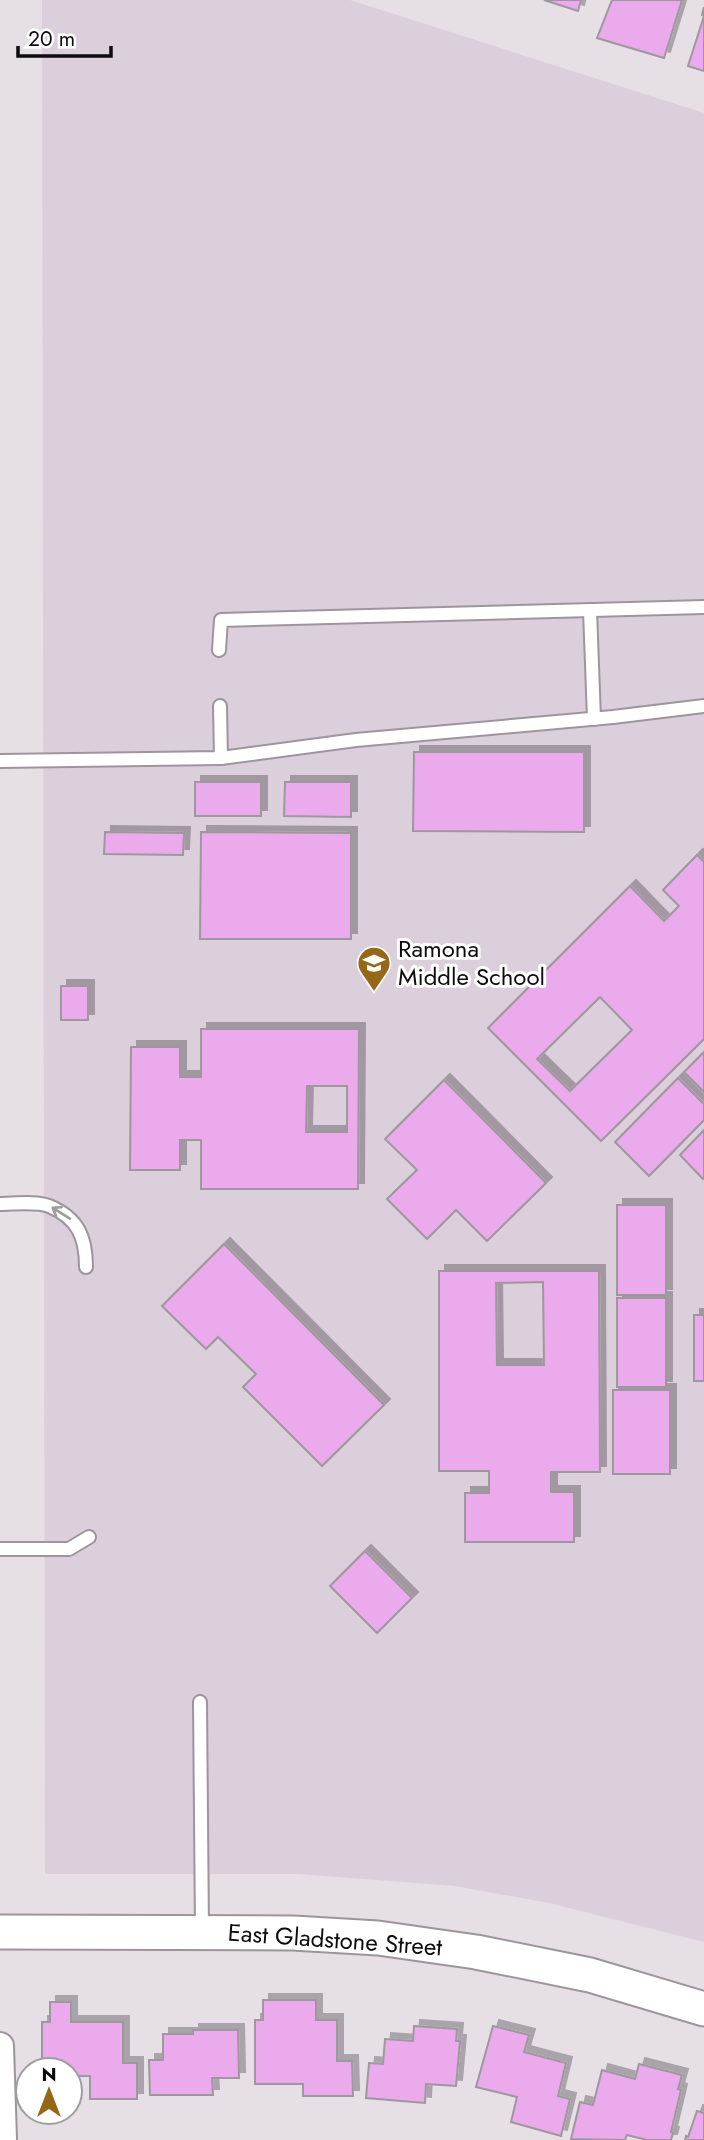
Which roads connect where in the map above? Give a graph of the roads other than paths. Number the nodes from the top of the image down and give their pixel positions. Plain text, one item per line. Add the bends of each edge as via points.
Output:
1 (704, 607) edge
2 (590, 610) junction
3 (219, 650) dead end
4 (220, 706) dead end
5 (704, 706) edge
6 (594, 719) junction
7 (221, 758) junction
8 (0, 761) edge
9 (0, 1203) edge
10 (86, 1267) dead end
11 (89, 1537) dead end
12 (0, 1549) edge
13 (200, 1702) dead end
14 (0, 1932) edge
15 (202, 1932) junction
16 (704, 2009) edge
17 (0, 2046) edge
18 (4, 2140) edge

1 - 2 lane
2 - 3 lane via 221,620
2 - 6 lane
4 - 7 lane
5 - 6 lane
6 - 7 lane via 356,740
7 - 8 lane
10 -> 9 lane via 86,1248 76,1223 48,1205
11 - 12 lane via 69,1549
13 - 15 lane
14 - 15 street, East Gladstone Street
15 - 16 street, East Gladstone Street via 378,1938 476,1952 590,1975
17 - 18 street

